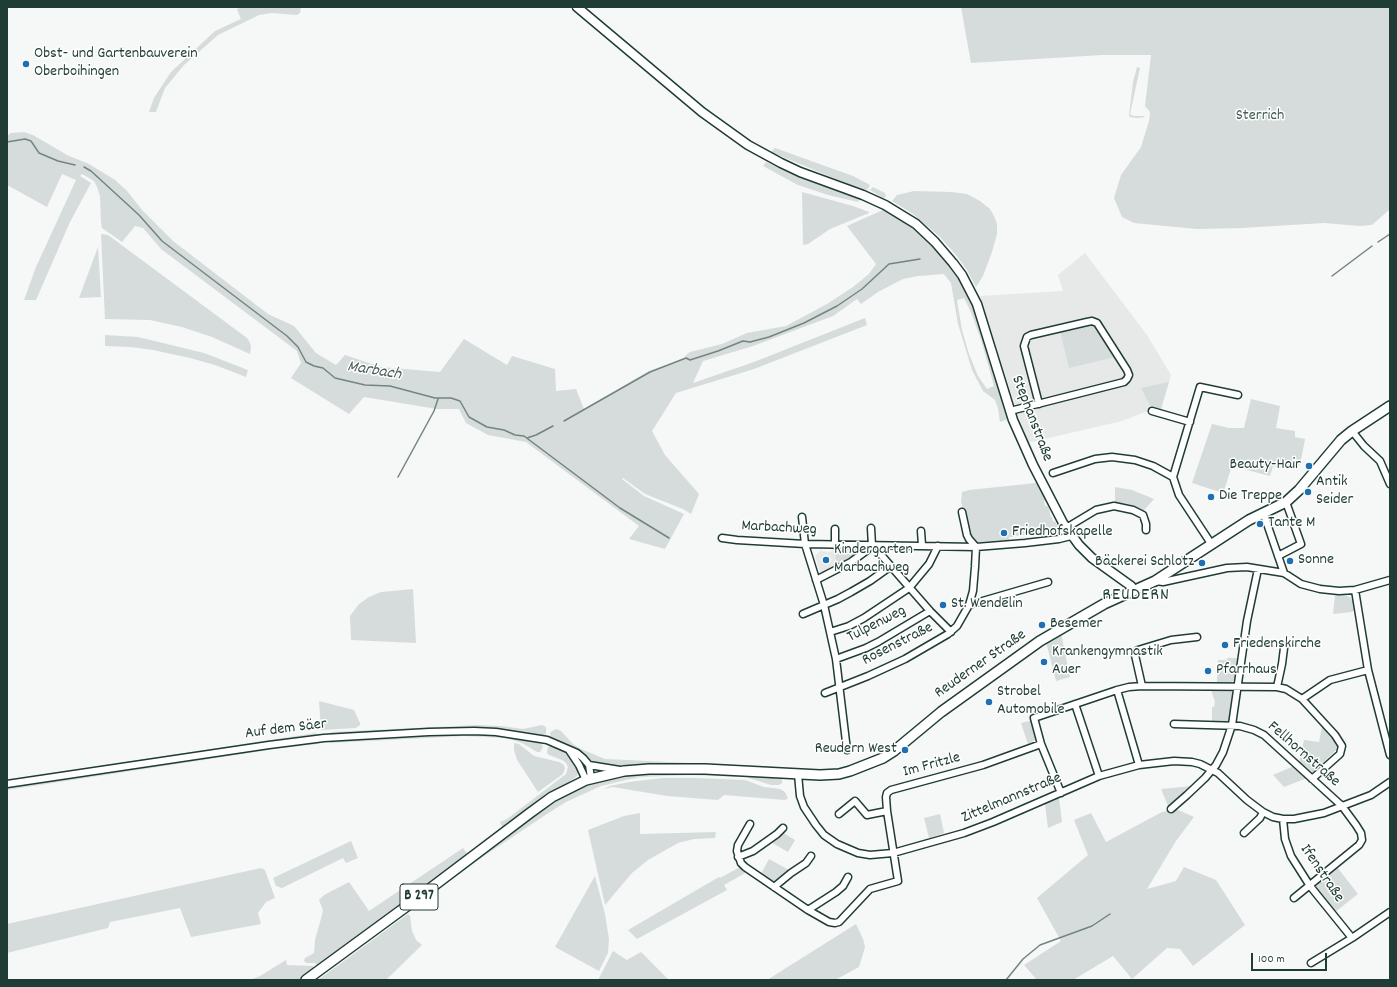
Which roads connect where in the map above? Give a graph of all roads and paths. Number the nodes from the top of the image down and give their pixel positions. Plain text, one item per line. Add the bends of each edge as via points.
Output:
1 (577, 7) edge
2 (1238, 395) dead end
3 (1039, 404) junction
4 (1390, 406) edge
5 (1010, 411) junction
6 (1152, 411) dead end
7 (1190, 422) junction
8 (1352, 431) junction
9 (1053, 473) dead end
10 (1173, 477) junction
11 (1390, 484) edge
12 (1286, 502) junction
13 (962, 512) dead end
14 (1263, 512) junction
15 (802, 517) dead end
16 (871, 528) dead end
17 (1066, 528) junction
18 (835, 529) dead end
19 (1146, 530) dead end
20 (921, 531) dead end
21 (1071, 536) junction
22 (722, 538) dead end
23 (805, 544) junction
24 (835, 545) junction
25 (1212, 545) junction
26 (870, 546) junction
27 (881, 546) junction
28 (922, 546) junction
29 (938, 546) junction
30 (976, 547) junction
31 (1278, 556) junction
32 (890, 566) junction
33 (1180, 566) junction
34 (1258, 569) junction
35 (1284, 572) junction
36 (1188, 577) junction
37 (816, 580) junction
38 (1390, 580) edge
39 (1155, 581) junction
40 (1048, 582) dead end
41 (909, 588) junction
42 (1134, 590) junction
43 (1355, 590) junction
44 (824, 605) junction
45 (969, 606) junction
46 (930, 611) junction
47 (803, 614) dead end
48 (830, 632) junction
49 (951, 632) junction
50 (1197, 638) dead end
51 (1284, 648) dead end
52 (836, 659) junction
53 (1368, 670) junction
54 (1142, 686) junction
55 (840, 687) junction
56 (1237, 687) junction
57 (1277, 687) junction
58 (1117, 690) junction
59 (824, 693) dead end
60 (1302, 700) junction
61 (1074, 704) junction
62 (1174, 724) dead end
63 (1232, 725) junction
64 (1041, 744) junction
65 (1388, 744) edge
66 (568, 749) junction
67 (847, 750) dead end
68 (1390, 755) edge
69 (589, 765) junction
70 (1139, 765) junction
71 (1212, 770) junction
72 (624, 771) junction
73 (798, 774) junction
74 (1099, 776) junction
75 (588, 779) junction
76 (1312, 779) junction
77 (1390, 782) edge
78 (7, 784) edge
79 (1061, 793) junction
80 (1342, 806) junction
81 (1171, 809) dead end
82 (887, 812) junction
83 (1263, 812) junction
84 (839, 814) dead end
85 (1283, 819) junction
86 (750, 824) dead end
87 (783, 828) dead end
88 (1244, 833) dead end
89 (893, 853) junction
90 (811, 856) dead end
91 (738, 857) junction
92 (848, 877) dead end
93 (1310, 886) junction
94 (774, 887) junction
95 (1294, 898) dead end
96 (808, 910) junction
97 (1390, 912) edge
98 (1352, 938) junction
99 (1311, 963) dead end
100 (306, 980) edge

1 - 5 street, Stephanstraße via 702,112 748,145 800,172 874,200 916,224 953,263 967,284 981,316
2 - 7 street via 1200,387
3 - 3 street via 1024,346 1027,337 1087,322 1097,323 1127,370 1127,379 1124,382
3 - 5 street
4 - 8 main road, Reuderner Straße / B 297
5 - 17 street, Stephanstraße via 1033,465
6 - 7 street
7 - 10 street
8 - 11 street via 1380,461
8 - 12 main road, Reuderner Straße / B 297
9 - 10 street via 1095,459 1112,458 1135,460
10 - 25 street via 1179,495
12 - 14 main road, Reuderner Straße / B 297
12 - 31 street via 1301,544
13 - 30 street via 967,535
14 - 25 main road, Reuderner Straße / B 297
14 - 31 street
15 - 23 street
16 - 26 street
17 - 19 street via 1096,510 1112,506 1143,515
17 - 21 street, Stephanstraße
18 - 24 street, Marbachweg
20 - 28 street
21 - 30 street, Marbachweg
21 - 42 street, Stephanstraße via 1092,558
22 - 23 street, Marbachweg
23 - 24 street, Marbachweg
23 - 37 street
24 - 26 street, Marbachweg
25 - 33 main road, Reuderner Straße / B 297
26 - 27 street, Marbachweg
26 - 37 street via 851,562
27 - 28 street, Marbachweg
27 - 32 street via 880,553
28 - 29 street, Marbachweg
29 - 30 street, Marbachweg
29 - 41 street via 929,564
30 - 45 street, Rosenstraße via 973,591
31 - 35 street
32 - 41 street
32 - 44 street via 870,581
33 - 36 street
33 - 39 main road, Reuderner Straße / B 297
34 - 35 street
34 - 36 street via 1226,568
34 - 56 street
35 - 43 street via 1310,587 1339,591
36 - 39 street
37 - 44 street
38 - 43 street
39 - 42 main road, Reuderner Straße / B 297
40 - 45 street
41 - 46 street
41 - 48 street via 864,618
42 - 73 main road, Reuderner Straße / B 297 via 1024,652 882,758 839,774
43 - 53 street
44 - 47 street
44 - 48 street
45 - 49 street, Rosenstraße via 962,620
46 - 49 street
46 - 52 street, Tulpenweg via 878,642
48 - 52 street
49 - 55 street, Rosenstraße via 905,659
50 - 54 street via 1170,640 1138,650 1135,655
51 - 57 street
52 - 55 street
53 - 60 street via 1330,680
53 - 65 street
54 - 56 street
54 - 58 street
55 - 59 street, Rosenstraße
55 - 67 street
56 - 57 street
56 - 63 street
57 - 60 street via 1286,689
58 - 61 street
58 - 70 street
60 - 76 street via 1335,734 1342,746 1340,754
61 - 64 street via 1034,718
61 - 74 street
62 - 63 street, Fellhornstraße
63 - 71 street via 1223,752
63 - 76 street, Fellhornstraße via 1264,735
64 - 79 street
64 - 82 street, Im Fritzle via 983,765 891,790 886,797
65 - 68 street
66 - 69 street, Auf dem Säer via 577,753
66 - 75 street
66 - 78 street, Auf dem Säer via 547,740 496,732 429,732 324,738
69 - 72 street
69 - 75 street
70 - 71 street, Zittelmannstraße via 1174,761 1192,762
70 - 74 street, Zittelmannstraße
71 - 81 street
71 - 83 street, Zittelmannstraße
72 - 73 main road, Reuderner Straße / B 297 via 657,769
72 - 75 main road, B 297
73 - 89 street, Zittelmannstraße via 804,807 824,835 858,853
74 - 79 street, Zittelmannstraße
75 - 100 main road, B 297 via 552,797
76 - 80 street, Fellhornstraße
77 - 80 street, Zittelmannstraße via 1371,794
79 - 89 street, Zittelmannstraße via 979,828
80 - 85 street, Zittelmannstraße via 1308,817
80 - 93 street, Fellhornstraße via 1361,833 1362,840
82 - 84 street via 867,815 856,801
82 - 89 street, Im Fritzle
83 - 85 street, Zittelmannstraße
83 - 88 street
85 - 93 street, Ifenstraße via 1287,847
86 - 91 street via 738,845
87 - 91 street via 753,851
89 - 96 street, Im Fritzle via 898,881 870,889 839,922 832,924
90 - 94 street via 806,863
91 - 94 street via 745,867
92 - 96 street via 836,892
93 - 95 street
93 - 98 street, Ifenstraße
94 - 96 street
97 - 98 street
98 - 99 street

